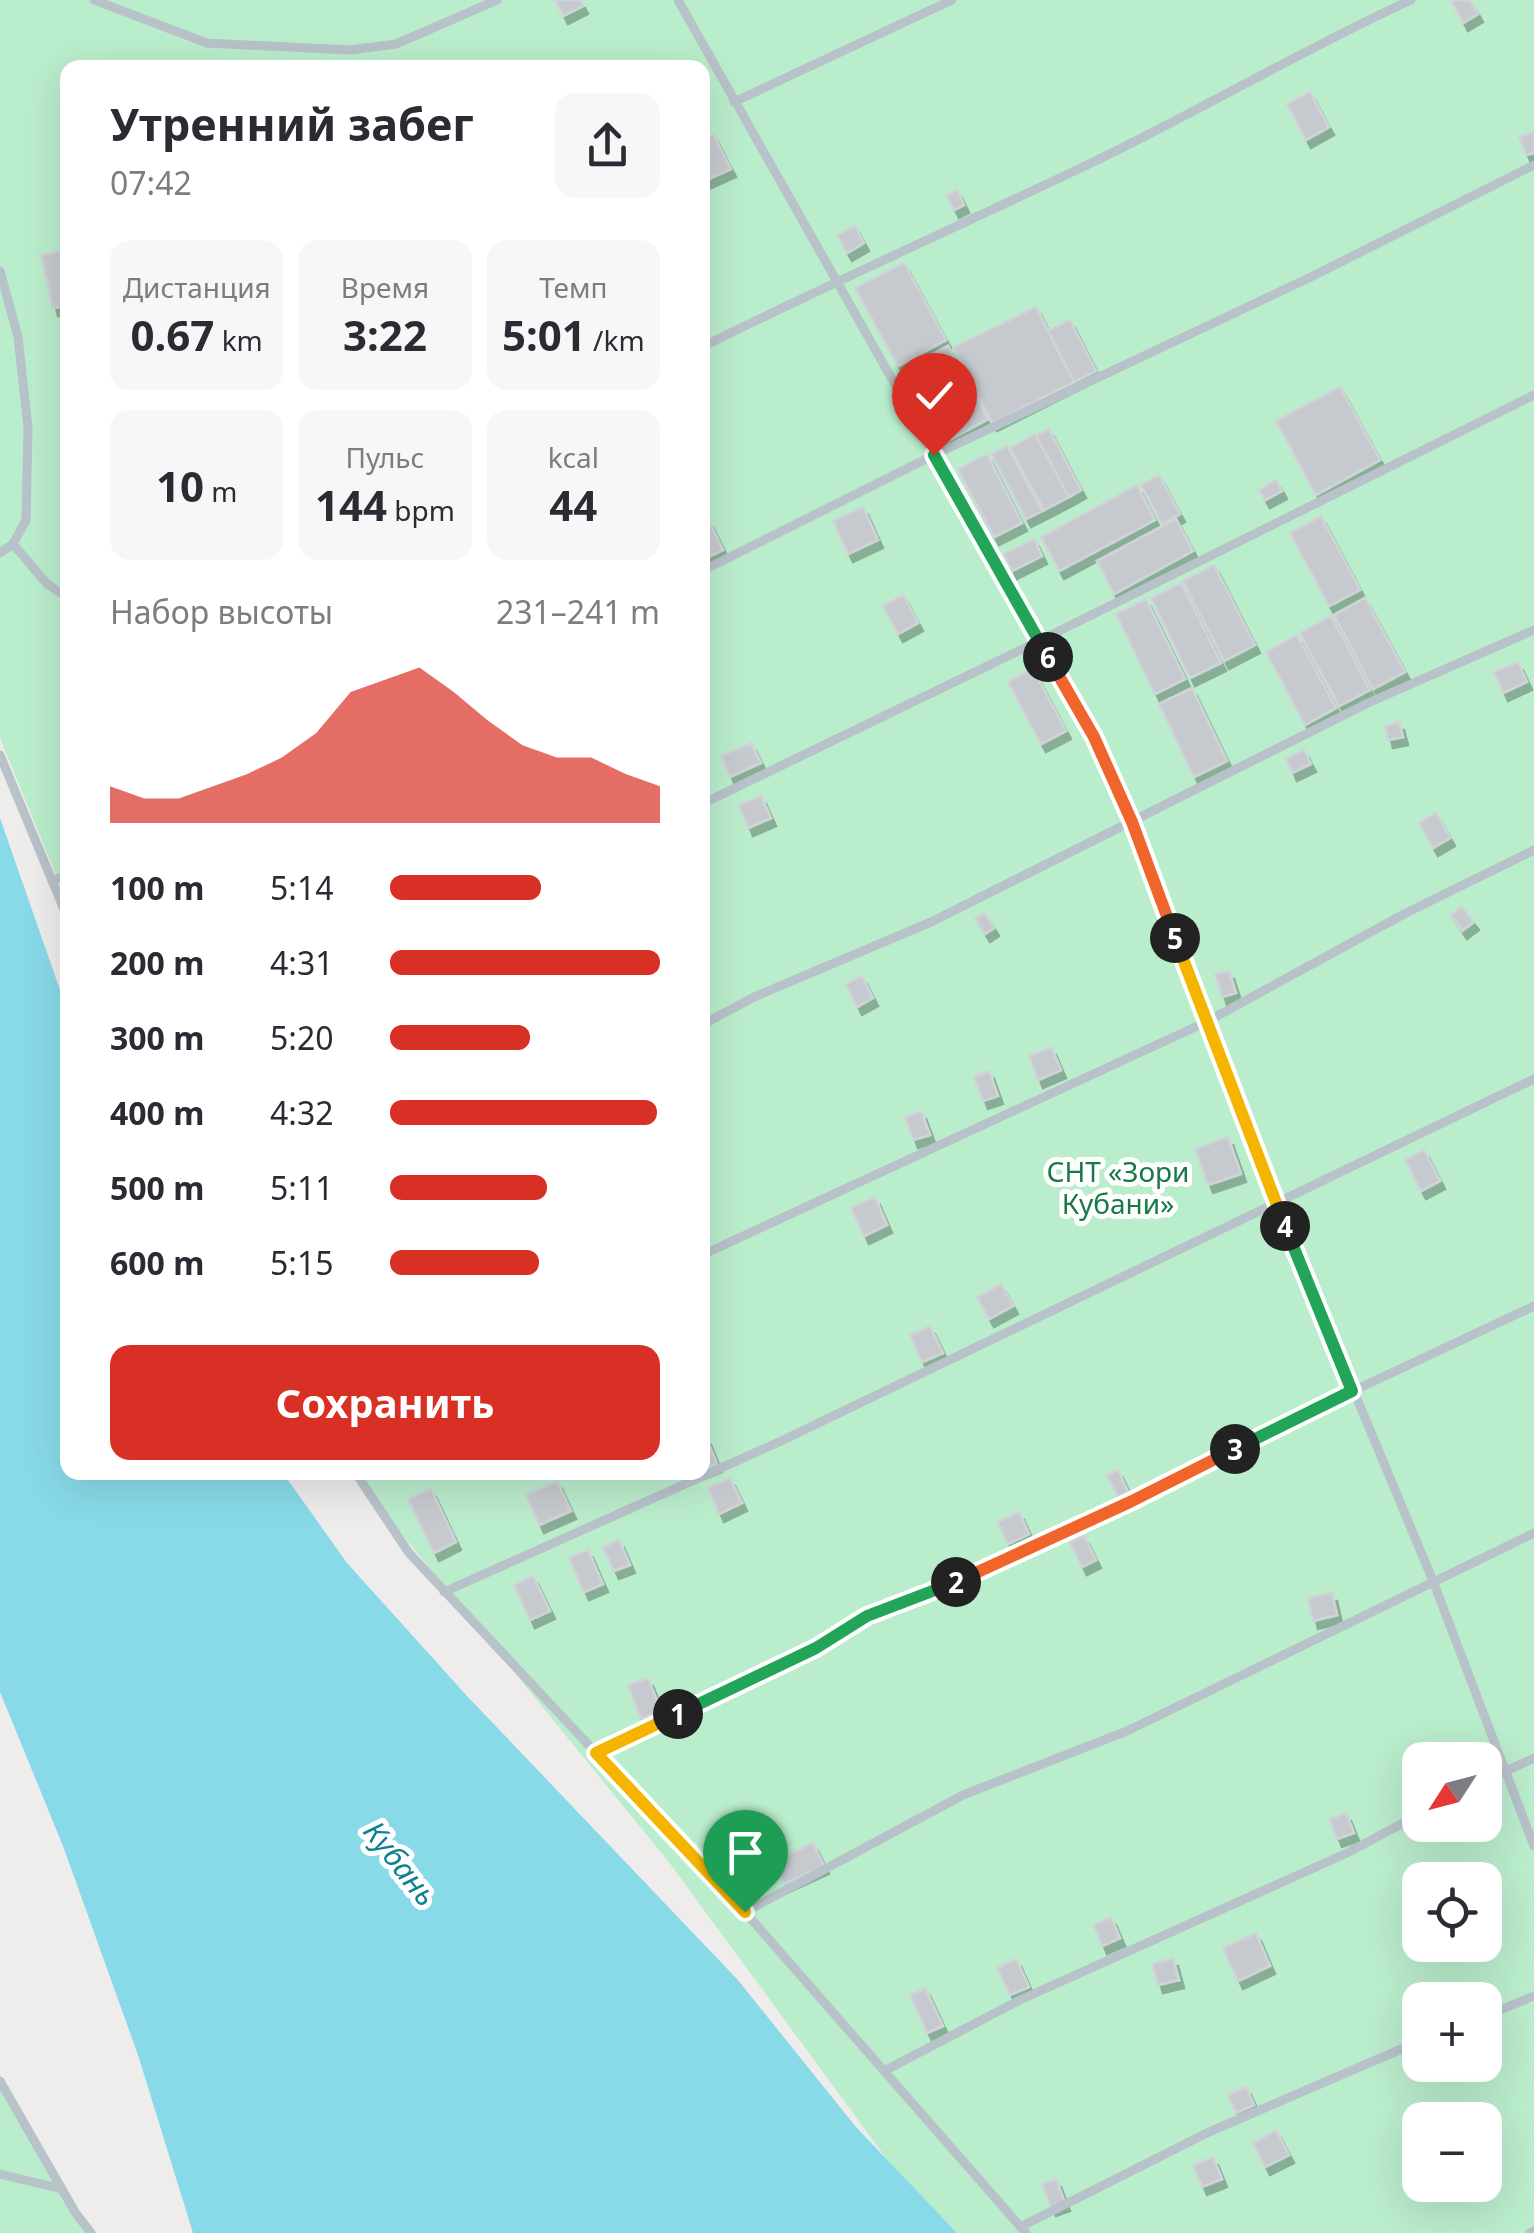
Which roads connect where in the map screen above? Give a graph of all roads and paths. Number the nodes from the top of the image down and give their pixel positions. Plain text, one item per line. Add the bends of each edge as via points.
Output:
1 (94, 0) edge
2 (497, 0) edge
3 (678, 0) edge
4 (952, 0) edge
5 (1411, 0) edge
6 (734, 102) junction
7 (1534, 165) edge
8 (0, 271) edge
9 (835, 281) junction
10 (710, 343) edge
11 (1534, 395) edge
12 (934, 455) junction
13 (14, 544) junction
14 (0, 553) edge
15 (710, 566) edge
16 (60, 593) edge
17 (1534, 630) edge
18 (1039, 642) junction
19 (0, 754) edge
20 (710, 800) edge
21 (1132, 822) junction
22 (1534, 850) edge
23 (60, 878) edge
24 (52, 881) junction
25 (60, 900) edge
26 (710, 1021) edge
27 (1206, 1022) junction
28 (1534, 1079) edge
29 (1276, 1204) junction
30 (710, 1250) edge
31 (1534, 1306) edge
32 (1352, 1391) junction
33 (710, 1473) edge
34 (360, 1480) edge
35 (694, 1480) edge
36 (1534, 1533) edge
37 (1433, 1581) junction
38 (444, 1592) junction
39 (596, 1753) junction
40 (1534, 1758) edge
41 (1504, 1770) junction
42 (1402, 1823) edge
43 (1534, 1846) edge
44 (745, 1912) junction
45 (1534, 1996) edge
46 (1502, 2009) edge
47 (1402, 2050) edge
48 (884, 2071) junction
49 (0, 2081) edge
50 (0, 2174) edge
51 (62, 2190) junction
52 (1023, 2230) edge
53 (92, 2233) edge

1 - 2 lane via 206,42 350,50 396,44
3 - 6 lane
4 - 6 lane
5 - 9 lane via 1090,164
6 - 9 lane
7 - 12 lane
8 - 13 lane via 18,337 28,428 26,520
9 - 10 lane
9 - 12 lane
11 - 18 lane
12 - 15 lane
12 - 18 lane
13 - 14 lane
13 - 16 lane
17 - 21 lane
18 - 20 lane
18 - 21 lane via 1094,737
19 - 24 lane
21 - 26 lane
21 - 27 lane
22 - 27 lane
23 - 24 lane
24 - 25 lane
27 - 29 lane
27 - 30 lane
28 - 29 lane
29 - 32 lane
29 - 33 lane
31 - 32 lane
32 - 37 lane
32 - 39 lane via 1130,1502 867,1616 816,1648
34 - 38 lane via 408,1554
35 - 38 lane
36 - 37 lane
37 - 41 lane
37 - 44 lane via 1127,1731 964,1794
38 - 39 lane
39 - 44 lane
40 - 41 lane
41 - 43 lane
42 - 48 lane via 1020,2000
44 - 48 lane
45 - 46 lane
47 - 52 lane via 1209,2132
48 - 52 lane
49 - 51 lane
50 - 51 lane
51 - 53 lane

